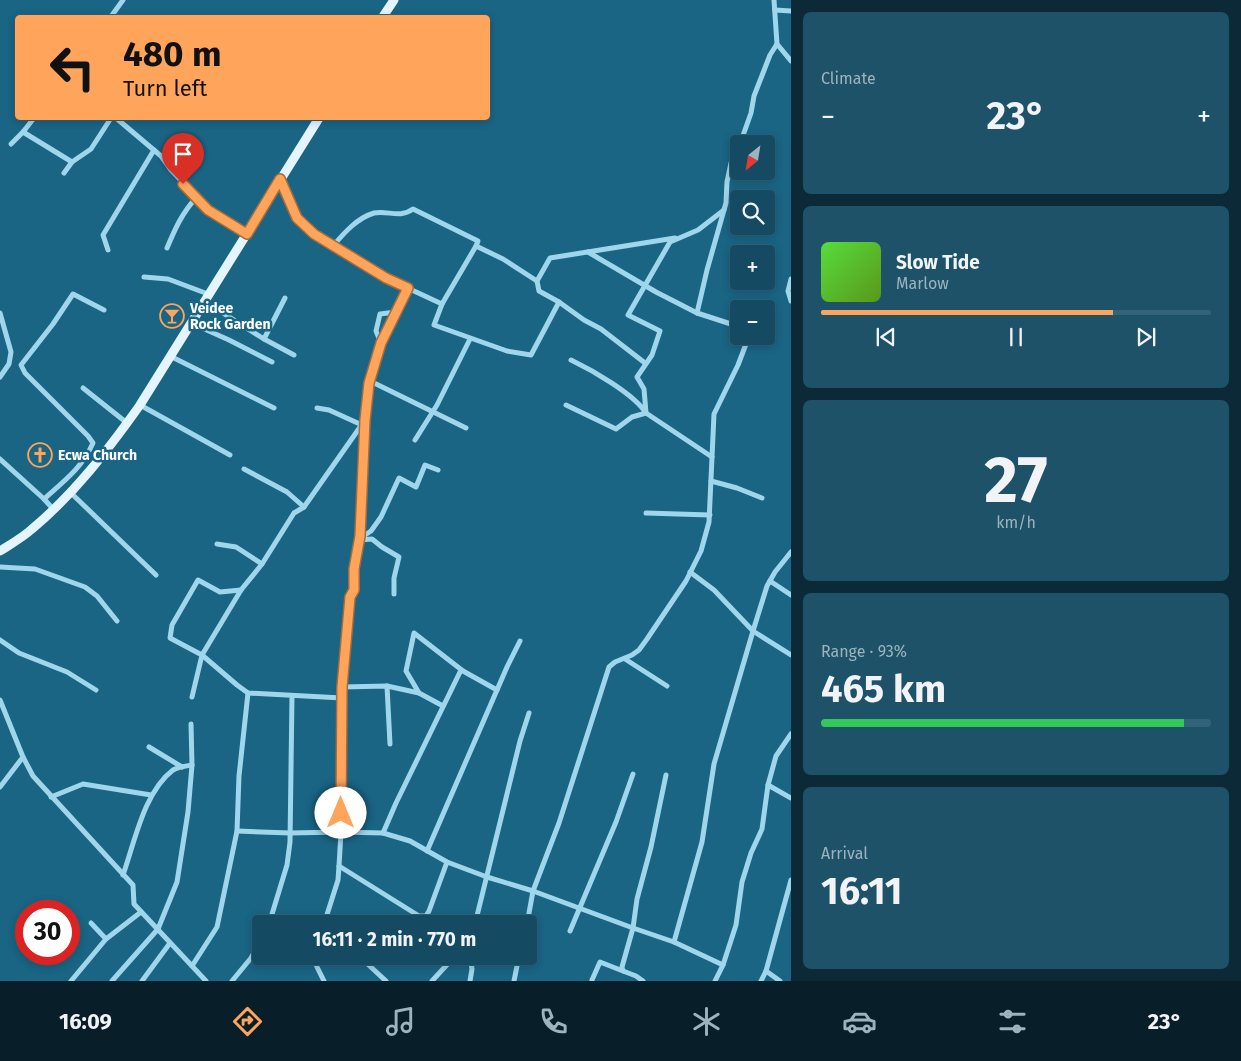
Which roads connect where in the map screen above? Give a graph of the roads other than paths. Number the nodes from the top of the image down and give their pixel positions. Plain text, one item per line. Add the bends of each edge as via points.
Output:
1 (123, 0) edge
2 (394, 0) edge
3 (774, 0) edge
4 (775, 10) junction
5 (791, 11) edge
6 (112, 15) edge
7 (384, 15) edge
8 (777, 44) junction
9 (791, 61) edge
10 (32, 120) edge
11 (110, 120) edge
12 (118, 120) edge
13 (318, 120) edge
14 (23, 132) junction
15 (743, 135) edge
16 (11, 144) dead end
17 (154, 150) junction
18 (72, 162) junction
19 (730, 163) edge
20 (64, 173) dead end
21 (280, 179) junction
22 (196, 198) junction
23 (724, 210) junction
24 (247, 234) junction
25 (681, 237) junction
26 (333, 246) junction
27 (476, 246) junction
28 (167, 248) dead end
29 (108, 250) dead end
30 (588, 252) junction
31 (144, 277) dead end
32 (791, 279) edge
33 (537, 281) junction
34 (645, 286) junction
35 (408, 288) junction
36 (206, 297) junction
37 (285, 298) dead end
38 (791, 301) edge
39 (559, 302) junction
40 (442, 304) junction
41 (104, 310) dead end
42 (396, 312) junction
43 (0, 313) edge
44 (698, 313) junction
45 (190, 322) junction
46 (730, 324) edge
47 (264, 339) junction
48 (470, 339) junction
49 (381, 343) junction
50 (746, 345) edge
51 (294, 355) dead end
52 (170, 356) junction
53 (571, 360) dead end
54 (272, 362) dead end
55 (645, 363) junction
56 (0, 377) edge
57 (370, 381) junction
58 (83, 388) dead end
59 (140, 405) junction
60 (566, 405) dead end
61 (274, 408) dead end
62 (317, 408) dead end
63 (432, 411) junction
64 (646, 413) junction
65 (364, 422) junction
66 (127, 423) junction
67 (466, 428) dead end
68 (416, 440) dead end
69 (230, 455) dead end
70 (712, 457) junction
71 (0, 459) edge
72 (244, 469) dead end
73 (438, 470) dead end
74 (711, 481) junction
75 (71, 493) junction
76 (762, 498) dead end
77 (44, 499) junction
78 (304, 507) junction
79 (54, 510) junction
80 (646, 513) dead end
81 (710, 515) junction
82 (358, 540) junction
83 (217, 544) dead end
84 (1, 548) edge
85 (791, 552) edge
86 (262, 564) junction
87 (0, 567) edge
88 (690, 572) junction
89 (156, 575) dead end
90 (770, 581) junction
91 (241, 590) junction
92 (394, 594) dead end
93 (791, 595) edge
94 (117, 621) dead end
95 (753, 631) junction
96 (0, 640) edge
97 (520, 641) dead end
98 (202, 655) junction
99 (791, 655) edge
100 (625, 659) junction
101 (461, 670) junction
102 (387, 686) junction
103 (667, 686) dead end
104 (342, 687) junction
105 (96, 690) dead end
106 (497, 690) junction
107 (248, 693) junction
108 (419, 693) junction
109 (292, 696) junction
110 (192, 697) dead end
111 (342, 698) junction
112 (0, 700) edge
113 (443, 706) junction
114 (529, 713) dead end
115 (191, 724) dead end
116 (791, 734) edge
117 (390, 744) dead end
118 (149, 747) dead end
119 (23, 757) junction
120 (192, 765) junction
121 (182, 767) junction
122 (633, 774) dead end
123 (666, 775) dead end
124 (768, 784) junction
125 (0, 787) edge
126 (151, 795) junction
127 (51, 797) junction
128 (791, 798) edge
129 (237, 831) junction
130 (341, 832) junction
131 (290, 833) junction
132 (384, 833) junction
133 (427, 851) junction
134 (447, 862) junction
135 (339, 866) junction
136 (123, 875) junction
137 (488, 877) junction
138 (791, 880) edge
139 (533, 891) junction
140 (581, 909) junction
141 (141, 912) junction
142 (272, 915) edge
143 (327, 915) edge
144 (477, 915) edge
145 (529, 915) edge
146 (91, 923) dead end
147 (633, 928) junction
148 (158, 929) junction
149 (570, 932) dead end
150 (106, 939) junction
151 (170, 942) junction
152 (674, 942) junction
153 (252, 956) edge
154 (316, 965) edge
155 (369, 965) edge
156 (447, 965) edge
157 (471, 965) edge
158 (518, 965) edge
159 (723, 965) junction
160 (192, 966) junction
161 (623, 971) junction
162 (766, 971) junction
163 (592, 980) edge
164 (71, 981) edge
165 (112, 981) edge
166 (142, 981) edge
167 (206, 981) edge
168 (232, 981) edge
169 (324, 981) edge
170 (386, 981) edge
171 (432, 981) edge
172 (470, 981) edge
173 (514, 981) edge
174 (643, 981) edge
175 (715, 981) edge
176 (761, 981) edge
177 (780, 981) edge

1 - 6 street
2 - 7 main road
3 - 4 street
4 - 5 street
4 - 8 street
8 - 9 street
8 - 15 street via 754,96
10 - 14 street
11 - 18 street via 91,148
12 - 17 street
13 - 21 main road
14 - 16 street
14 - 18 street
17 - 22 street
17 - 29 street via 102,235
18 - 20 street
19 - 23 street
21 - 24 main road
21 - 26 street via 297,218
22 - 24 street via 208,210
22 - 28 street via 179,220
23 - 25 street via 698,230
23 - 44 street
24 - 36 main road
25 - 30 street
25 - 34 street via 670,242
26 - 27 street via 358,221 375,213 406,214 413,210 478,241
26 - 35 street
27 - 33 street
27 - 40 street
30 - 33 street via 550,258
30 - 34 street
31 - 36 street via 168,279
32 - 38 street via 788,291
33 - 39 street via 539,290
34 - 44 street
34 - 55 street via 628,315 660,331 652,355
35 - 40 street
35 - 42 street
36 - 45 main road
36 - 47 street
37 - 47 street
39 - 48 street via 531,354 507,352
39 - 55 street
40 - 48 street via 434,325
41 - 77 street via 73,294 21,365 93,443 86,458
42 - 49 street
42 - 49 street via 380,314 376,331
43 - 56 street via 11,352 10,364
44 - 46 street
45 - 52 main road
45 - 54 street
47 - 51 street
48 - 63 street
49 - 57 street
50 - 70 street via 714,414
52 - 59 main road
52 - 61 street
53 - 64 street via 637,401
55 - 64 street via 637,376 644,389
57 - 63 street
57 - 65 street
58 - 66 street
59 - 66 main road
59 - 69 street
60 - 64 street via 616,429 632,417
62 - 65 street
63 - 67 street
63 - 68 street
64 - 70 street
65 - 78 street
65 - 82 street
66 - 75 main road
70 - 74 street
71 - 77 street
72 - 78 street via 287,492
73 - 82 street via 425,465 416,487 399,478 381,517 371,531
74 - 76 street
74 - 81 street
75 - 79 main road
75 - 89 street
77 - 79 street
78 - 86 street via 294,513
79 - 84 main road via 30,531
80 - 81 street
81 - 88 street via 701,551
82 - 92 street via 372,539 399,557
82 - 104 street
83 - 86 street via 236,547
85 - 90 street
86 - 91 street
87 - 94 street via 35,569 85,587 97,596
88 - 95 street via 714,590
88 - 100 street via 648,639
90 - 93 street
90 - 95 street
91 - 98 street
91 - 98 street via 220,592 198,580 182,606 172,625 170,638
95 - 99 street
95 - 152 street via 714,764 702,842
96 - 105 street via 19,652 67,672
97 - 106 street
98 - 107 street
98 - 110 street
100 - 103 street
100 - 139 street via 609,667
101 - 106 street
101 - 108 street via 414,633 406,671
101 - 113 street
102 - 104 street
102 - 108 street
102 - 117 street
104 - 111 street
106 - 133 street
107 - 109 street
107 - 129 street
108 - 113 street
109 - 111 street
109 - 131 street
111 - 130 street
112 - 119 street
113 - 132 street
114 - 137 street
115 - 120 street
116 - 124 street via 776,756
118 - 121 street
119 - 125 street
119 - 127 street via 33,776
120 - 121 street
120 - 148 street via 178,882
121 - 126 street via 174,769
122 - 140 street
123 - 147 street
124 - 128 street
124 - 159 street via 762,829 750,853 736,925
126 - 127 street via 83,784
126 - 136 street
127 - 136 street
129 - 131 street
129 - 160 street via 217,927
130 - 131 street
130 - 132 street
130 - 135 street
131 - 142 street via 287,865
132 - 133 street via 410,841
133 - 134 street
134 - 135 street via 426,916 420,916
134 - 137 street
135 - 143 street
136 - 141 street via 133,885 134,904
137 - 139 street
137 - 144 street
138 - 162 street
139 - 140 street
139 - 145 street
140 - 147 street
140 - 149 street
141 - 148 street
141 - 150 street
146 - 150 street
147 - 152 street
147 - 161 street
148 - 151 street
148 - 165 street
150 - 164 street
151 - 160 street
151 - 166 street
152 - 159 street
153 - 168 street
154 - 169 street
155 - 170 street
156 - 171 street
157 - 172 street
158 - 173 street
159 - 175 street
160 - 167 street
161 - 163 street via 600,962
161 - 174 street
162 - 176 street
162 - 177 street

